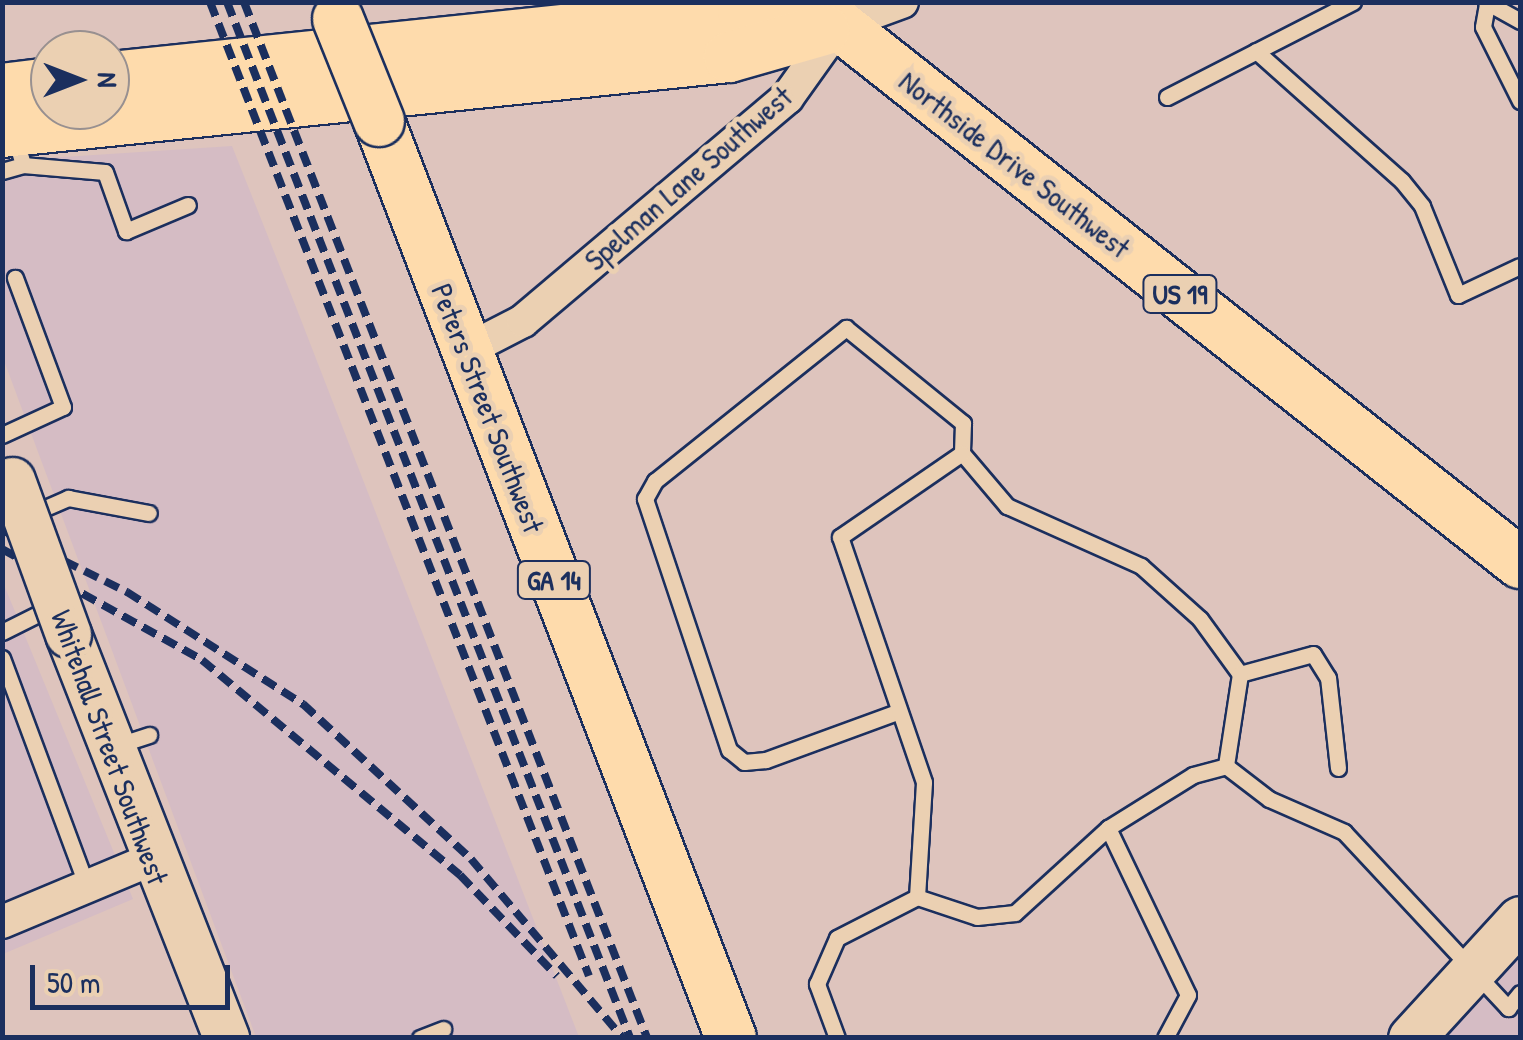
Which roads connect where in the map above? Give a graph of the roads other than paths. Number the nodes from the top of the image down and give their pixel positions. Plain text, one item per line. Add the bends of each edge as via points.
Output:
1 (902, 2) edge
2 (1354, 2) edge
3 (1487, 3) edge
4 (335, 11) edge
5 (830, 14) edge
6 (1520, 21) edge
7 (1256, 52) junction
8 (130, 75) edge
9 (1166, 96) dead end
10 (1520, 101) edge
11 (30, 110) edge
12 (9, 138) edge
13 (188, 205) dead end
14 (1520, 266) edge
15 (16, 278) dead end
16 (466, 351) junction
17 (2, 436) edge
18 (962, 454) junction
19 (13, 484) edge
20 (149, 514) dead end
21 (1520, 563) edge
22 (63, 619) junction
23 (2, 632) edge
24 (2, 658) edge
25 (1240, 674) junction
26 (897, 712) junction
27 (1226, 766) junction
28 (1338, 768) dead end
29 (1108, 828) junction
30 (150, 860) junction
31 (87, 886) junction
32 (917, 897) junction
33 (1520, 918) edge
34 (2, 922) edge
35 (1474, 971) junction
36 (1520, 994) edge
37 (443, 1029) dead end
38 (226, 1038) edge
39 (420, 1038) edge
40 (731, 1038) edge
41 (837, 1038) edge
42 (1165, 1038) edge
43 (1410, 1038) edge

1 - 5 street
2 - 7 lane
3 - 6 lane
3 - 10 lane via 1483,27
4 - 16 main road, Peters Street Southwest / GA 14, bridge
5 - 8 main road via 743,11
5 - 12 main road via 729,57
5 - 16 street, Spelman Lane Southwest via 787,98 522,321
5 - 21 main road, Northside Drive Southwest / US 19
7 - 9 lane
7 - 14 lane via 1402,181 1458,295
11 - 12 main road
12 - 13 lane via 104,172 126,232
15 - 17 lane via 63,407
16 - 40 main road, Peters Street Southwest / GA 14
18 - 25 lane via 1032,523 1141,566 1170,587
18 - 26 lane via 840,536
18 - 26 lane via 963,422 846,328 645,498 730,750 744,762
19 - 20 lane
19 - 22 main road, Whitehall Street Southwest, bridge
22 - 23 lane
22 - 30 main road, Whitehall Street Southwest via 129,742
24 - 31 lane
25 - 27 lane
25 - 28 lane via 1313,654 1328,678
26 - 32 lane via 924,782
27 - 29 lane via 1193,775
27 - 35 lane via 1269,799 1344,832
29 - 32 lane via 1015,913 977,916
29 - 42 lane via 1188,995
30 - 31 street
30 - 38 main road, Whitehall Street Southwest
31 - 34 street
32 - 41 lane via 825,952 817,984
33 - 35 main road
35 - 36 lane via 1508,1008
35 - 43 main road
37 - 39 lane

